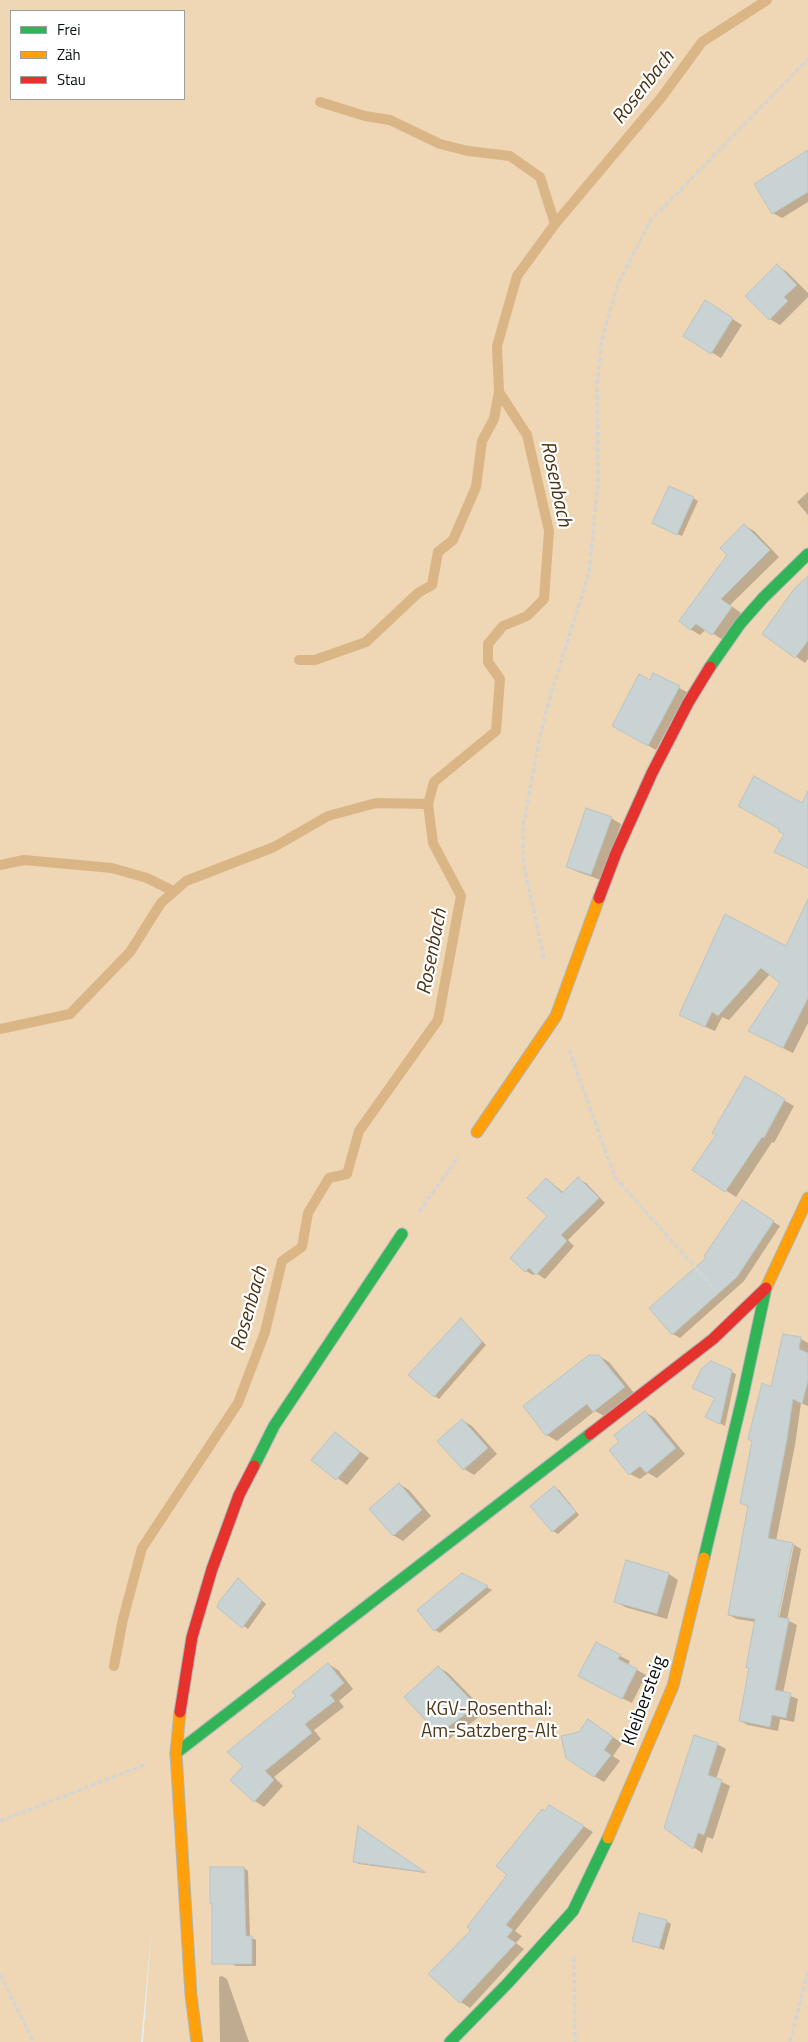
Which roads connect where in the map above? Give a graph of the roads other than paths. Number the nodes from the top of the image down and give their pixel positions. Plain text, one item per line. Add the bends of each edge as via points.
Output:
1 (808, 554) edge
2 (477, 1132) road end
3 (808, 1198) edge
4 (402, 1234) road end
5 (766, 1288) junction
6 (176, 1753) junction
7 (197, 2042) edge
8 (450, 2042) edge

1 - 2 street via 740,624 688,703 616,853 556,1016
3 - 5 street
4 - 6 street via 274,1426 239,1496 212,1569 192,1637
5 - 6 street via 712,1339
5 - 8 street, Kleibersteig via 673,1686 573,1911
6 - 7 street via 191,1995

